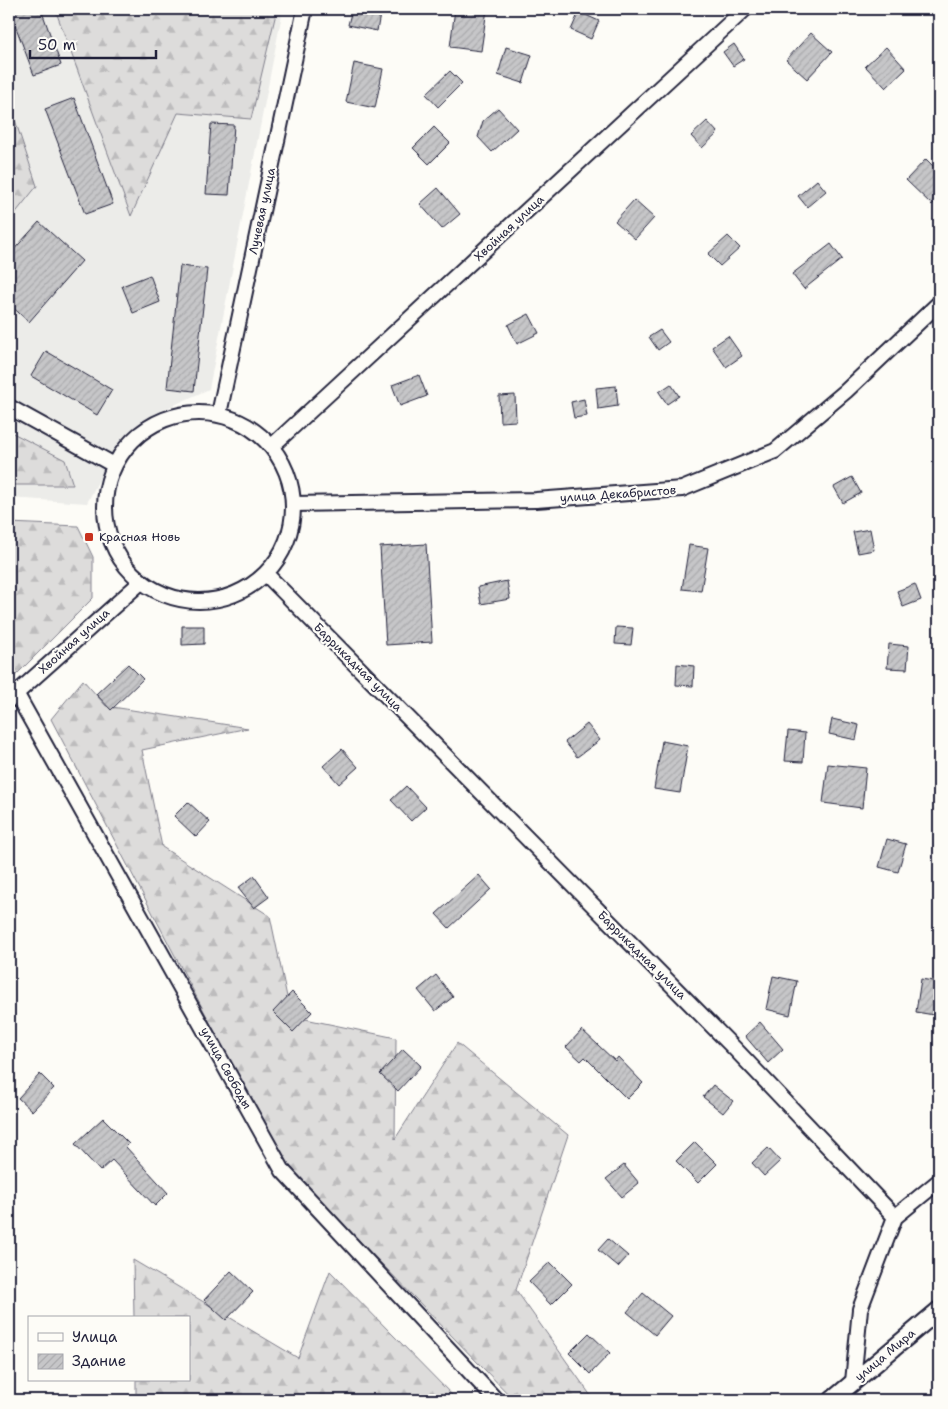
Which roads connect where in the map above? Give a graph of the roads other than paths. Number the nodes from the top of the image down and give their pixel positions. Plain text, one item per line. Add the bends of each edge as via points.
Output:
1 (304, 9) edge
2 (745, 9) edge
3 (735, 14) edge
4 (939, 303) edge
5 (9, 407) edge
6 (219, 414) junction
7 (272, 446) junction
8 (114, 465) junction
9 (294, 504) junction
10 (266, 574) junction
11 (141, 582) junction
12 (12, 696) edge
13 (939, 1181) edge
14 (895, 1218) junction
15 (939, 1310) edge
16 (853, 1382) junction
17 (496, 1400) edge
18 (832, 1400) edge

1 - 6 street, Лучевая улица
2 - 3 street, Хвойная улица
3 - 7 street, Хвойная улица
4 - 9 street, улица Декабристов via 846,391 775,451 682,489 536,500
5 - 8 street
6 - 7 street via 247,425
6 - 8 street via 193,412 165,418 124,448
7 - 9 street via 287,472
8 - 11 street via 107,484 105,518 118,557
9 - 10 street via 292,526 282,552
10 - 11 street via 239,592 211,600 173,598
10 - 14 street, Баррикадная улица via 736,1050
11 - 12 street, Хвойная улица
12 - 17 street, улица Свободы via 283,1171
13 - 14 street
14 - 16 street via 860,1309
15 - 16 street, улица Мира
16 - 18 street, улица Мира

